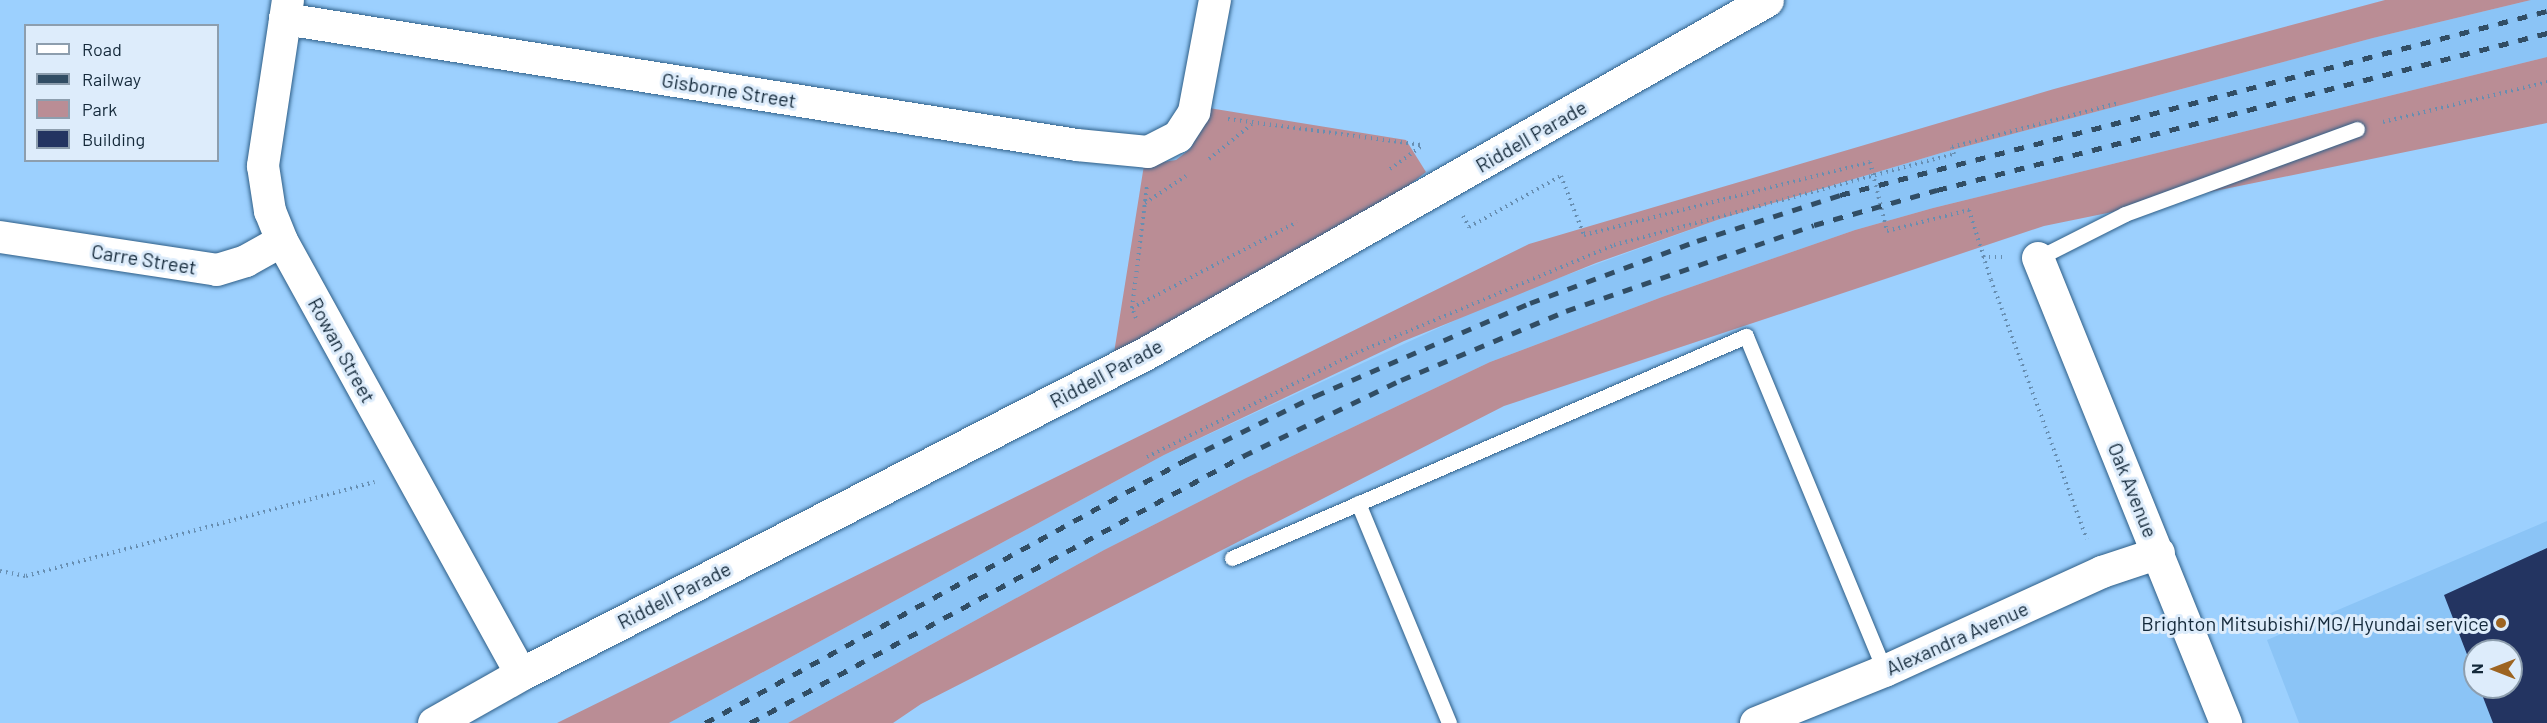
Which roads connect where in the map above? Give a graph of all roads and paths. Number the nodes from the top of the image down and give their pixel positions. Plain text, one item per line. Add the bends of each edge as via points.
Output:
1 (1215, 0) edge
2 (1767, 0) edge
3 (286, 10) edge
4 (2547, 82) edge
5 (2119, 103) dead end
6 (1194, 112) junction
7 (2356, 129) joint
8 (1163, 146) junction
9 (1388, 171) dead end
10 (1459, 209) dead end
11 (1302, 219) dead end
12 (0, 237) edge
13 (282, 241) junction
14 (2038, 258) joint
15 (1132, 308) junction
16 (1139, 328) dead end
17 (1147, 457) dead end
18 (411, 472) junction
19 (1358, 503) junction
20 (2159, 553) junction
21 (1232, 558) dead end
22 (0, 571) edge
23 (2102, 572) junction
24 (1885, 671) junction
25 (521, 674) junction
26 (434, 723) edge
27 (1449, 723) edge
28 (1756, 723) edge
29 (2226, 723) edge

1 - 6 street
2 - 25 street, Riddell Parade via 1148,352
3 - 8 street, Gisborne Street via 1077,146 1133,152
3 - 13 street, Rowan Street via 263,166 270,211
4 - 7 path
5 - 17 path via 1952,147 1954,154 1614,245 1356,352
6 - 8 street via 1184,132
6 - 9 path via 1423,146
7 - 14 lane via 2125,214
8 - 15 path
10 - 23 path, bridge via 1469,227 1561,176 1584,235 1870,162 1887,231 1969,210 1995,291
11 - 15 path
12 - 13 street, Carre Street via 217,270 246,261
13 - 18 street, Rowan Street
14 - 20 street, Oak Avenue
15 - 16 path
18 - 22 path via 27,576
18 - 25 street, Rowan Street
19 - 21 lane
19 - 24 lane via 1746,336
19 - 27 lane
20 - 23 street, Alexandra Avenue
20 - 29 street, Oak Avenue
23 - 24 street, Alexandra Avenue
24 - 28 street, Alexandra Avenue
25 - 26 street, Riddell Parade

